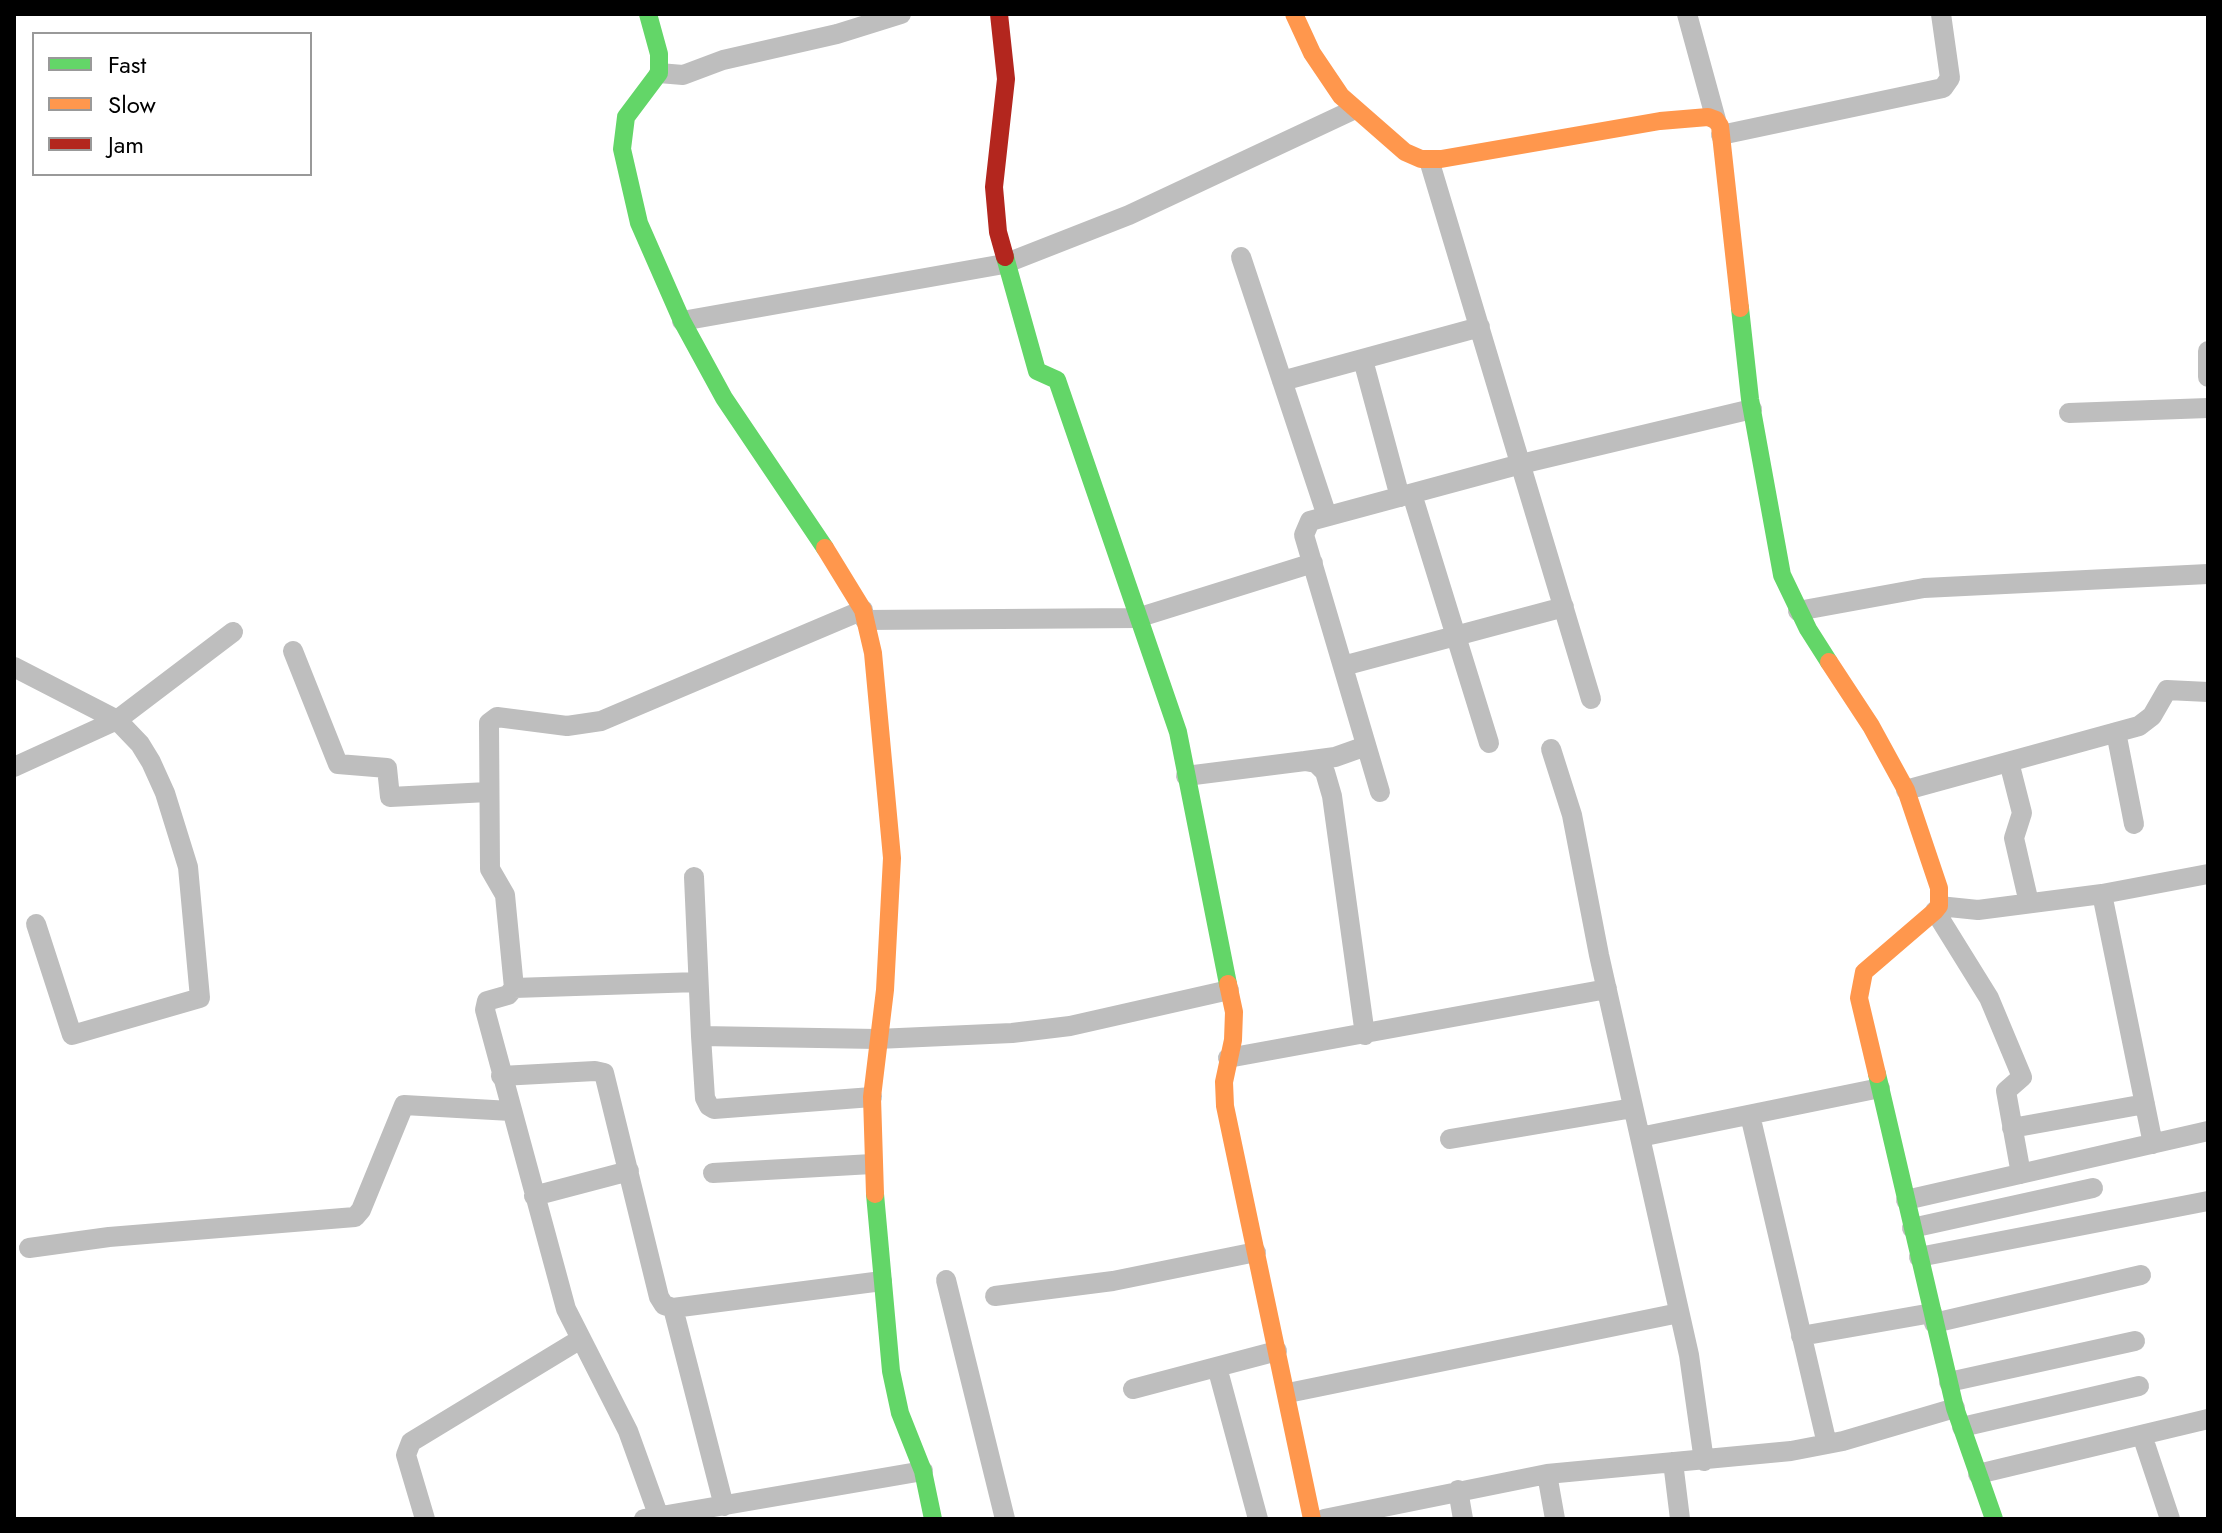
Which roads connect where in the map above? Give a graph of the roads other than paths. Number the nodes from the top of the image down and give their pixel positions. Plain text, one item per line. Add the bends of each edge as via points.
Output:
1 (648, 14) edge
2 (901, 14) edge
3 (999, 14) edge
4 (1294, 14) edge
5 (1687, 14) edge
6 (1941, 14) edge
7 (659, 73) junction
8 (1353, 110) junction
9 (1718, 127) junction
10 (1429, 160) junction
11 (1241, 257) dead end
12 (1004, 264) junction
13 (682, 321) junction
14 (1480, 327) junction
15 (2208, 351) edge
16 (1363, 360) junction
17 (2208, 377) edge
18 (1282, 381) junction
19 (2208, 408) edge
20 (1752, 409) junction
21 (2069, 413) dead end
22 (1521, 464) junction
23 (1406, 495) junction
24 (1327, 516) junction
25 (1313, 563) junction
26 (2208, 574) edge
27 (1564, 607) junction
28 (1798, 611) junction
29 (864, 615) junction
30 (1137, 618) junction
31 (233, 632) dead end
32 (1454, 636) junction
33 (293, 651) dead end
34 (1343, 666) junction
35 (14, 667) edge
36 (2208, 692) edge
37 (1591, 699) dead end
38 (117, 720) junction
39 (2116, 732) junction
40 (1489, 743) dead end
41 (1366, 746) junction
42 (1551, 749) dead end
43 (1305, 761) junction
44 (2009, 762) junction
45 (14, 767) edge
46 (1186, 776) junction
47 (1906, 790) junction
48 (488, 792) junction
49 (1380, 792) dead end
50 (2134, 824) dead end
51 (2208, 874) edge
52 (694, 877) dead end
53 (2102, 894) junction
54 (2029, 903) junction
55 (1937, 909) junction
56 (36, 924) dead end
57 (698, 982) junction
58 (514, 988) junction
59 (1607, 989) junction
60 (1229, 990) junction
61 (1365, 1035) junction
62 (701, 1036) junction
63 (877, 1039) junction
64 (1228, 1058) junction
65 (501, 1076) junction
66 (1880, 1088) junction
67 (872, 1097) junction
68 (2145, 1104) junction
69 (1633, 1108) junction
70 (511, 1111) junction
71 (1750, 1115) junction
72 (2012, 1128) junction
73 (2208, 1131) edge
74 (1640, 1137) junction
75 (1450, 1139) dead end
76 (2153, 1144) junction
77 (872, 1164) junction
78 (629, 1171) junction
79 (713, 1173) dead end
80 (2021, 1174) junction
81 (2093, 1188) dead end
82 (534, 1196) junction
83 (1906, 1200) junction
84 (2208, 1201) edge
85 (1912, 1228) junction
86 (29, 1248) dead end
87 (1256, 1252) junction
88 (1919, 1257) junction
89 (2141, 1275) dead end
90 (946, 1280) dead end
91 (882, 1281) junction
92 (995, 1296) dead end
93 (673, 1308) junction
94 (1679, 1313) junction
95 (1933, 1318) junction
96 (1801, 1336) junction
97 (579, 1340) junction
98 (2135, 1341) dead end
99 (1277, 1351) junction
100 (1217, 1367) junction
101 (1949, 1382) junction
102 (2139, 1386) dead end
103 (1133, 1389) dead end
104 (1288, 1393) junction
105 (1958, 1418) junction
106 (2208, 1419) edge
107 (2142, 1435) junction
108 (1827, 1444) junction
109 (1704, 1461) junction
110 (1673, 1462) junction
111 (923, 1471) junction
112 (1547, 1474) junction
113 (1978, 1474) junction
114 (1458, 1490) junction
115 (724, 1506) junction
116 (651, 1518) edge
117 (1330, 1518) edge
118 (425, 1519) edge
119 (933, 1519) edge
120 (1005, 1519) edge
121 (1258, 1519) edge
122 (1312, 1519) edge
123 (1463, 1519) edge
124 (1555, 1519) edge
125 (1680, 1519) edge
126 (1994, 1519) edge
127 (2170, 1519) edge

1 - 7 street
2 - 7 street via 683,75
3 - 12 street via 1006,79 995,210
4 - 8 street via 1327,78
5 - 9 street
6 - 9 street via 1950,78 1943,88
7 - 13 street via 626,117 622,149 639,223
8 - 10 street via 1405,152
8 - 12 street via 1129,215
9 - 10 street via 1660,121
9 - 20 street
10 - 14 street
11 - 18 street
12 - 13 street
12 - 30 street via 1037,371 1057,380
13 - 29 street via 724,398 837,562
14 - 16 street
14 - 22 street
15 - 17 street
16 - 18 street
16 - 23 street
18 - 24 street
19 - 21 street
20 - 22 street
20 - 28 street via 1782,575
22 - 23 street
22 - 27 street
23 - 24 street
23 - 32 street
24 - 25 street via 1306,527
25 - 30 street
25 - 34 street
26 - 28 street via 1924,588
27 - 32 street
27 - 37 street
28 - 47 street
29 - 30 street
29 - 48 street via 601,721 567,726 493,718
29 - 63 street via 877,678 892,858
30 - 46 street via 1178,732
31 - 38 street
32 - 34 street
32 - 40 street
33 - 48 street via 338,764 387,768 390,797
34 - 41 street
35 - 38 street
36 - 39 street via 2167,690 2147,723
38 - 45 street
38 - 56 street via 151,762 182,842 200,998 74,1036
39 - 44 street
39 - 50 street
41 - 43 street
41 - 49 street
42 - 59 street via 1572,815
43 - 46 street
43 - 61 street via 1325,772 1332,796
44 - 47 street
44 - 54 street via 2022,813 2014,838
46 - 60 street
47 - 55 street via 1939,888
48 - 58 street via 490,869 505,895
51 - 53 street
52 - 57 street
53 - 54 street
53 - 68 street
54 - 55 street
55 - 66 street via 1871,964 1860,980 1859,998
55 - 72 street via 1989,998 2022,1077 2006,1087
57 - 58 street
57 - 62 street
58 - 65 street via 485,1004
59 - 61 street
59 - 69 street
60 - 63 street via 1070,1026
60 - 64 street via 1235,1028
61 - 64 street
62 - 63 street
62 - 67 street via 705,1098 712,1108
63 - 67 street
64 - 87 street via 1225,1106
65 - 70 street
65 - 78 street via 604,1073
66 - 71 street
66 - 83 street
67 - 77 street
68 - 72 street
68 - 76 street
69 - 74 street
69 - 75 street
70 - 82 street
70 - 86 street via 404,1105 355,1217
71 - 74 street
71 - 96 street
72 - 80 street
73 - 76 street
74 - 94 street
76 - 80 street
77 - 79 street
77 - 91 street
78 - 82 street
78 - 93 street via 659,1297
80 - 83 street
81 - 85 street
82 - 97 street
83 - 85 street
84 - 88 street
85 - 88 street
87 - 92 street via 1113,1281
87 - 99 street
88 - 95 street
89 - 95 street
90 - 120 street
91 - 93 street
91 - 111 street via 896,1400
93 - 115 street
94 - 104 street
94 - 109 street
95 - 96 street
95 - 101 street
96 - 108 street
97 - 116 street via 628,1431
97 - 118 street via 411,1442 406,1455
98 - 101 street
99 - 100 street
99 - 104 street
100 - 103 street
100 - 121 street
101 - 105 street
102 - 105 street
104 - 122 street
105 - 108 street
105 - 113 street
106 - 107 street
107 - 113 street
107 - 127 street
108 - 109 street
109 - 110 street
110 - 112 street
110 - 125 street
111 - 115 street
111 - 119 street
112 - 114 street
112 - 124 street
113 - 126 street
114 - 117 street
114 - 123 street
115 - 116 street

